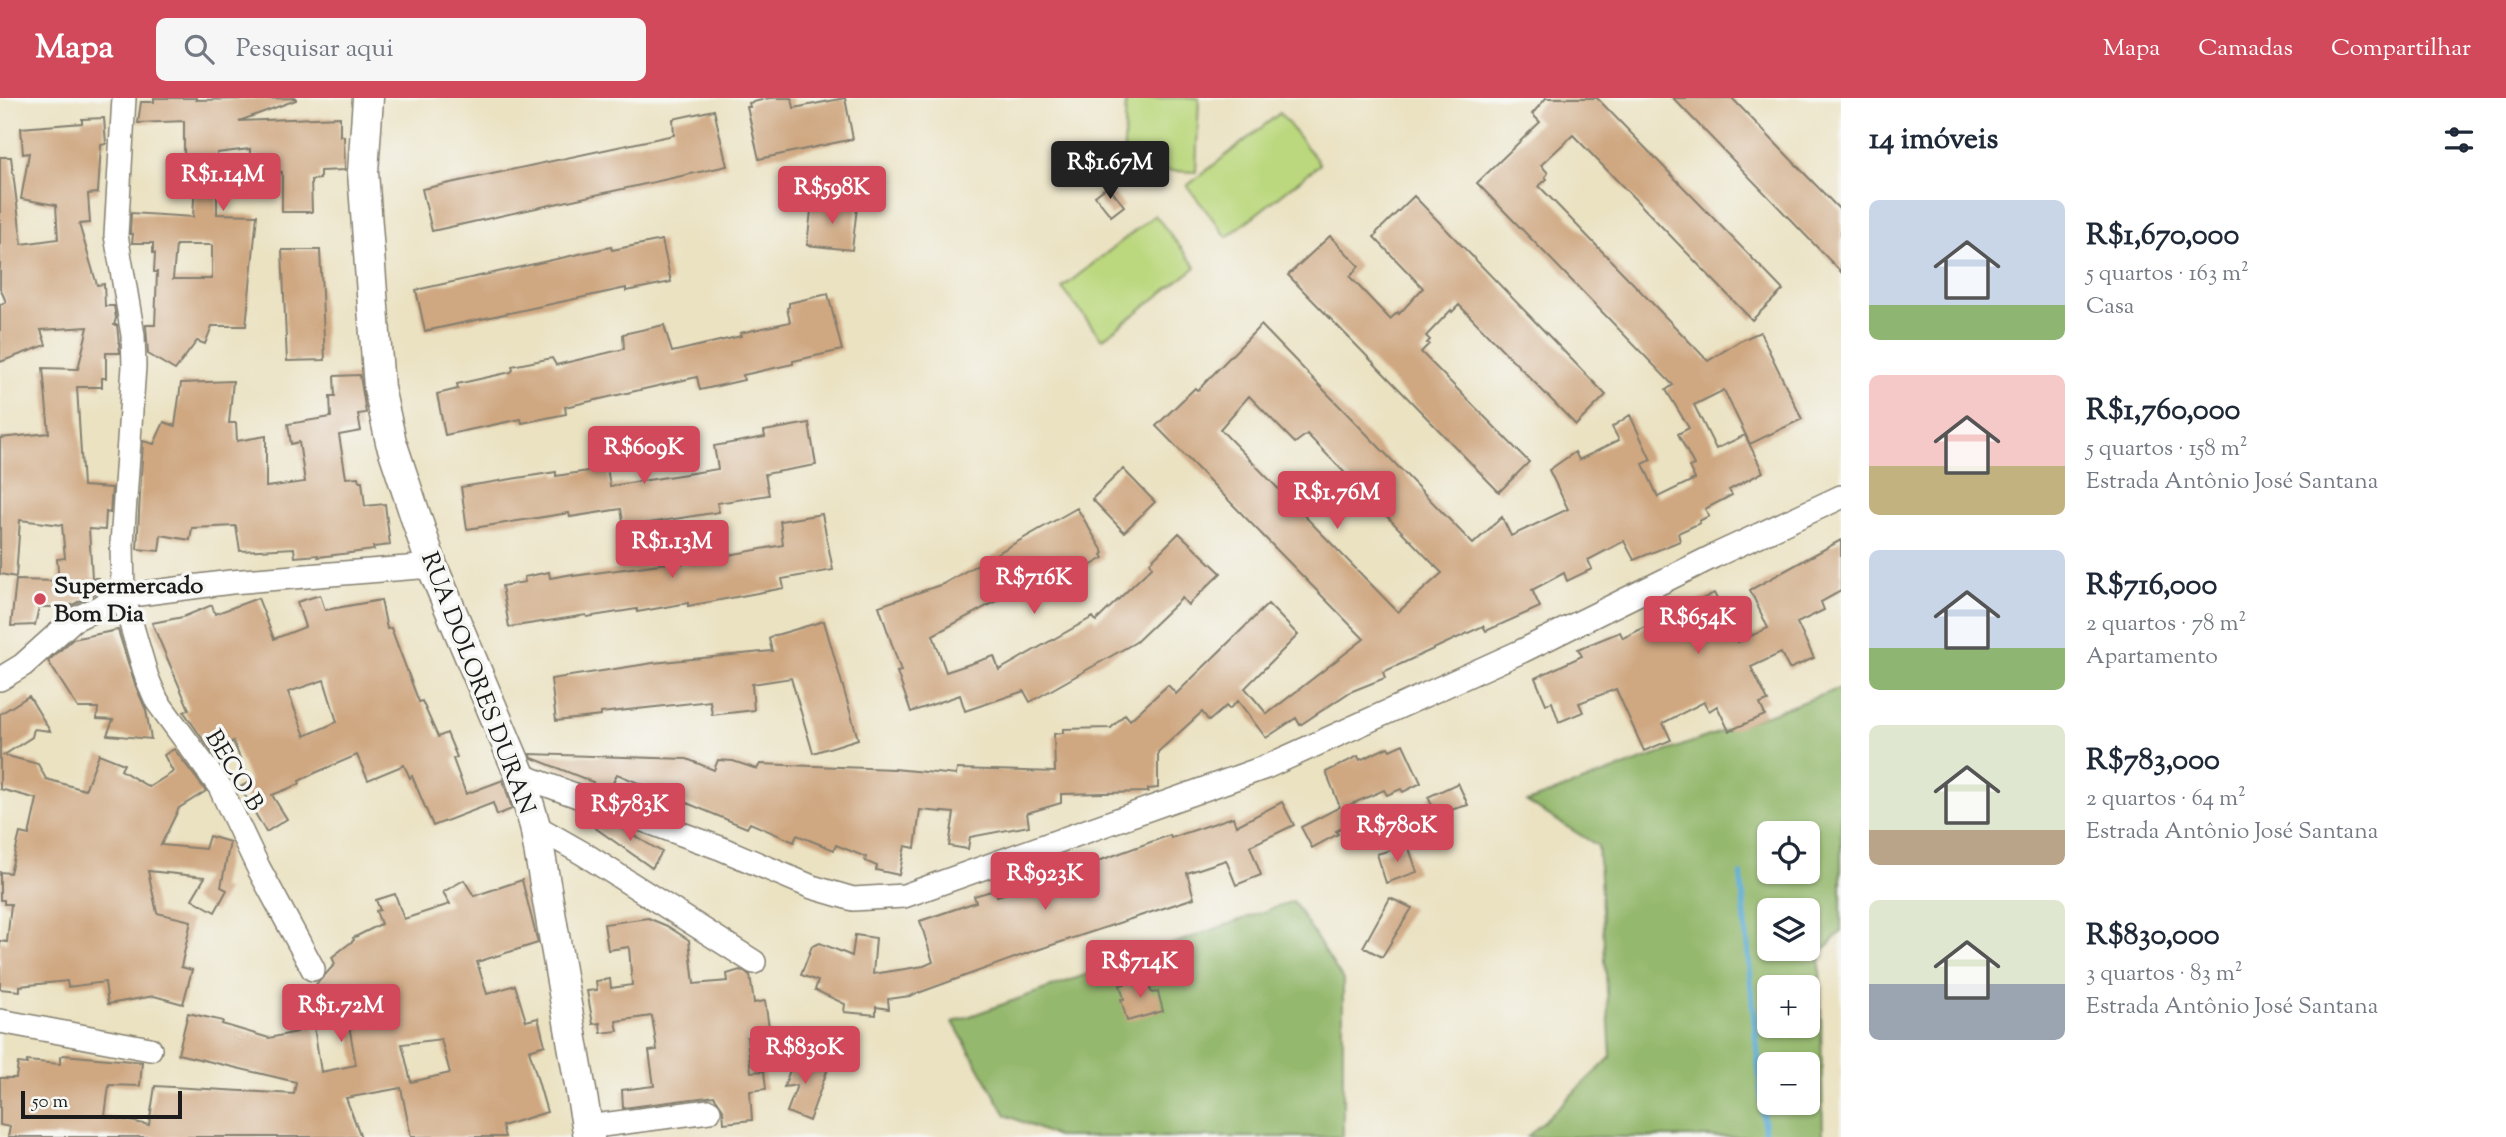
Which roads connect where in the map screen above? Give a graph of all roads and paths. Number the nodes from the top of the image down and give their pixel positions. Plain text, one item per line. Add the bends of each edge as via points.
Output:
1 (124, 98) edge
2 (368, 98) edge
3 (389, 98) edge
4 (368, 231) junction
5 (1841, 497) edge
6 (432, 566) junction
7 (123, 596) junction
8 (0, 679) edge
9 (520, 775) junction
10 (535, 826) junction
11 (754, 962) dead end
12 (313, 969) dead end
13 (0, 1021) edge
14 (150, 1049) dead end
15 (709, 1111) dead end
16 (588, 1132) edge

1 - 7 street, BECO B via 116,235 134,335 134,366
2 - 4 street, RUA DOLORES DURAN via 362,172
3 - 4 street, RUA DOLORES DURAN
4 - 6 street, RUA DOLORES DURAN via 379,388 391,442
5 - 9 street via 1266,766 904,896 853,899 812,887
6 - 7 street
6 - 9 street, RUA DOLORES DURAN
7 - 8 street via 73,620 23,665
7 - 12 street, BECO B via 157,701 220,787
9 - 10 street, RUA DOLORES DURAN
10 - 11 street
10 - 16 street, RUA DOLORES DURAN
13 - 14 street
15 - 16 street

